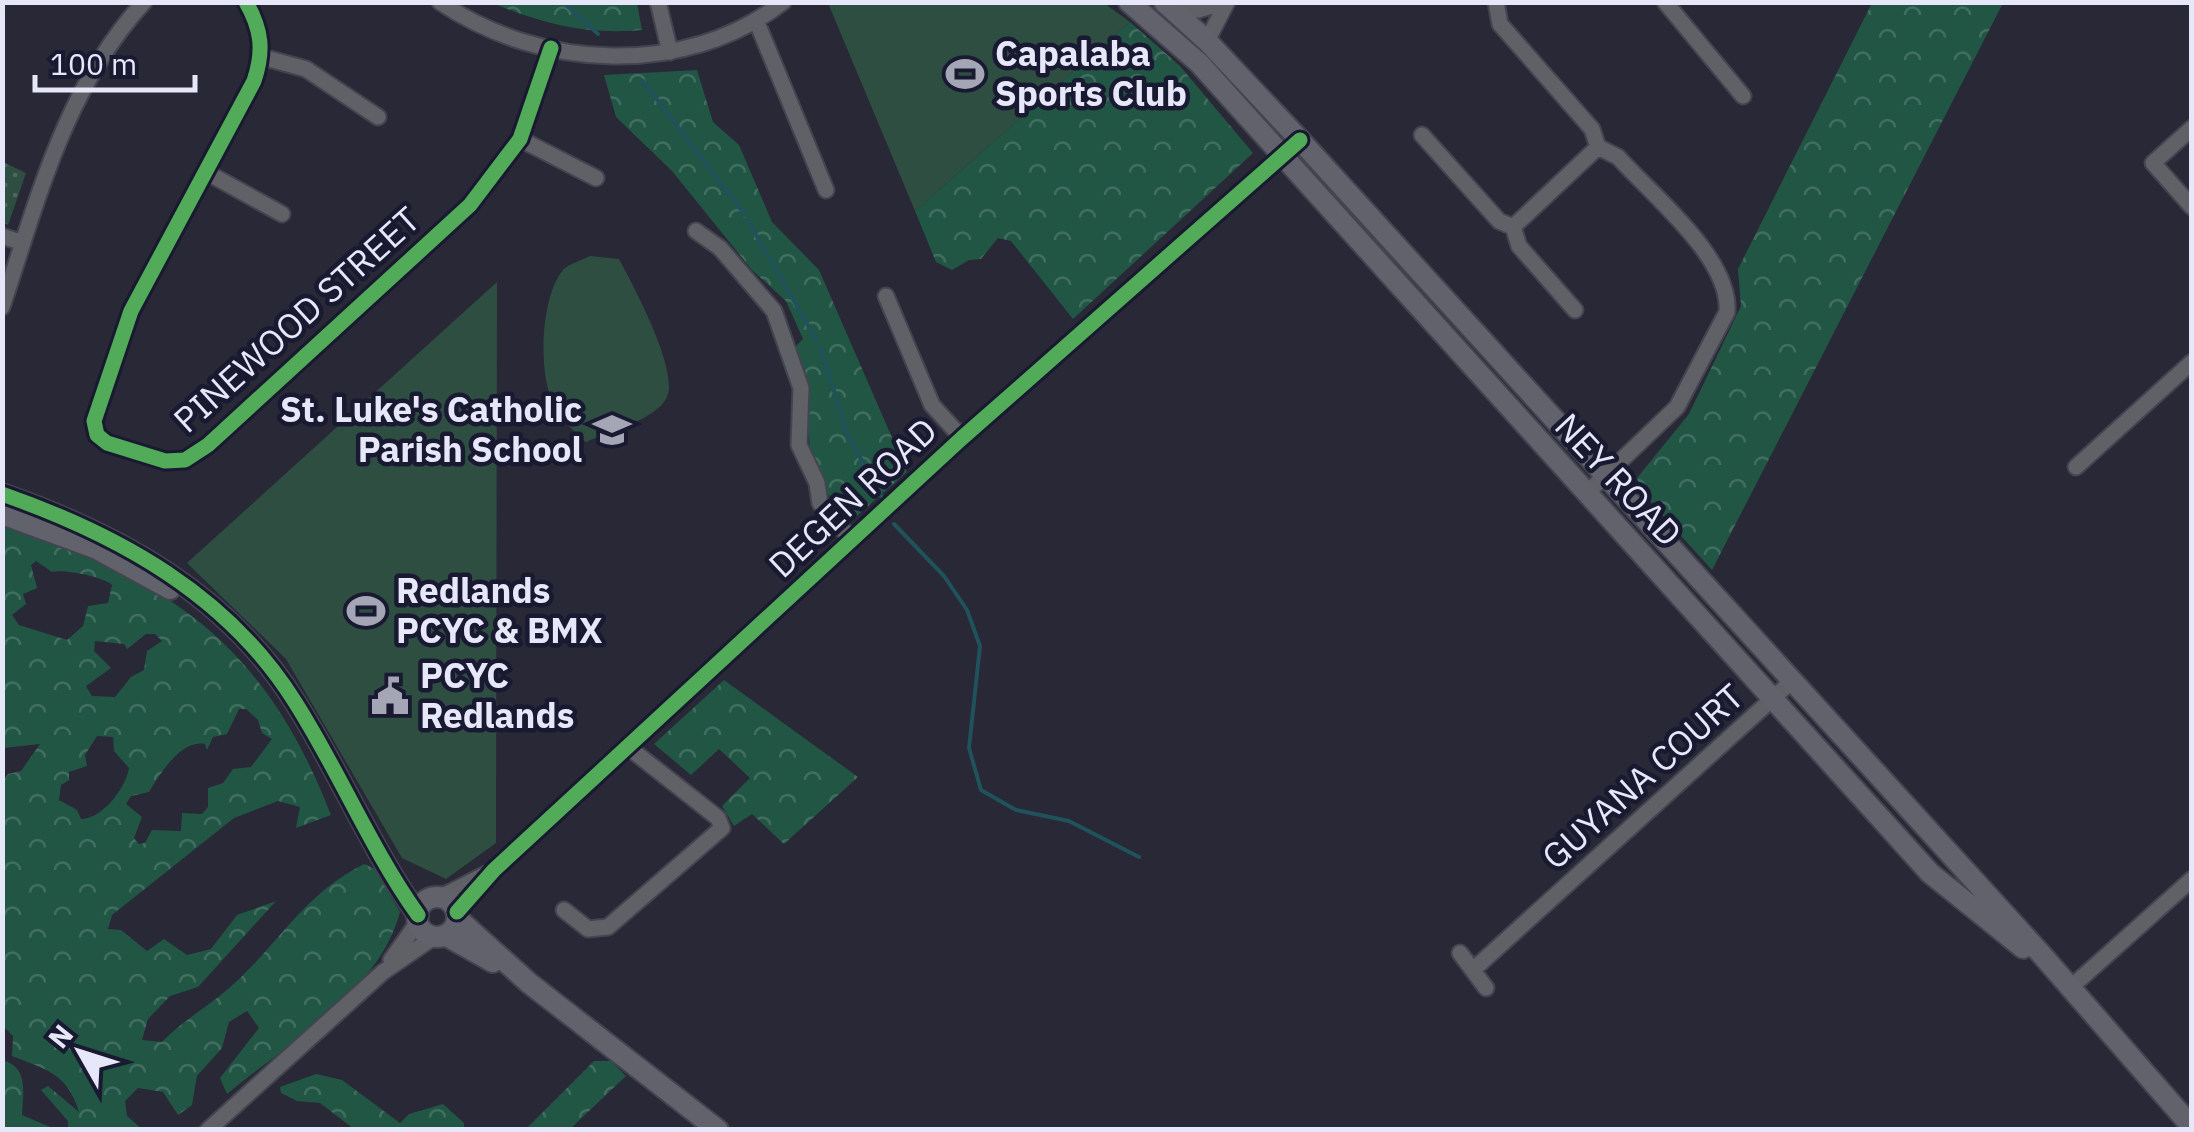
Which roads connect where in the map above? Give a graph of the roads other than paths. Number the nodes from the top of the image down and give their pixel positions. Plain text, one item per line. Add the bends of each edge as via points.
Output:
1 (144, 2) edge
2 (246, 2) edge
3 (440, 2) edge
4 (658, 2) edge
5 (783, 2) edge
6 (1129, 2) edge
7 (1226, 2) edge
8 (1496, 2) edge
9 (1665, 2) edge
10 (1167, 6) edge
11 (756, 20) junction
12 (1207, 41) junction
13 (551, 48) junction
14 (670, 52) junction
15 (262, 57) junction
16 (1743, 96) dead end
17 (378, 118) dead end
18 (2192, 128) edge
19 (1422, 135) dead end
20 (520, 139) junction
21 (1300, 140) junction
22 (1598, 147) junction
23 (1282, 156) junction
24 (206, 172) junction
25 (596, 178) dead end
26 (826, 190) dead end
27 (2192, 207) edge
28 (282, 214) dead end
29 (1513, 227) junction
30 (696, 231) dead end
31 (2, 236) edge
32 (23, 243) junction
33 (886, 296) dead end
34 (2, 307) edge
35 (1575, 310) dead end
36 (2192, 362) edge
37 (962, 438) junction
38 (2076, 466) dead end
39 (1605, 477) junction
40 (1587, 493) junction
41 (2, 494) edge
42 (2, 514) edge
43 (852, 540) junction
44 (212, 610) junction
45 (1792, 681) junction
46 (1774, 699) junction
47 (628, 747) junction
48 (2192, 880) edge
49 (564, 910) dead end
50 (1534, 916) junction
51 (438, 917) junction
52 (1546, 931) dead end
53 (1460, 953) dead end
54 (1474, 969) junction
55 (1486, 988) dead end
56 (2070, 989) junction
57 (2192, 1127) edge
58 (208, 1130) edge
59 (718, 1130) edge

1 - 32 street via 83,88
2 - 15 street via 260,30
3 - 13 street via 489,30
4 - 14 street
5 - 11 street
6 - 23 main road, NEY ROAD via 1199,63
7 - 10 street via 1198,10
7 - 12 street
8 - 22 street via 1500,24 1592,129
9 - 16 street
10 - 12 main road, NEY ROAD
11 - 14 street
11 - 26 street
12 - 21 main road, NEY ROAD
13 - 14 street via 586,55
13 - 20 street, PINEWOOD STREET
15 - 17 street via 306,69
15 - 24 street, PINEWOOD STREET
18 - 27 street via 2152,164
19 - 29 street via 1499,220
20 - 24 street, PINEWOOD STREET via 470,205 208,446 185,460 165,461 107,443 94,421 130,311
20 - 25 street
21 - 23 street, DEGEN ROAD
21 - 39 main road, NEY ROAD
22 - 29 street
22 - 39 street via 1618,157 1713,260 1728,298 1692,385
23 - 37 street, DEGEN ROAD
23 - 40 main road, NEY ROAD
24 - 28 street
29 - 35 street via 1519,246
30 - 43 street via 720,248 774,312 801,388 799,445 820,502
31 - 32 street
32 - 34 street
33 - 37 street via 932,406
36 - 38 street
37 - 43 street, DEGEN ROAD
39 - 40 street
39 - 45 main road, NEY ROAD
40 - 46 main road, NEY ROAD
41 - 44 main road via 142,556 199,592
42 - 44 main road via 95,548
43 - 47 street, DEGEN ROAD
44 - 51 main road via 270,667 392,869
45 - 46 street, GUYANA COURT
45 - 56 main road, NEY ROAD
46 - 50 street, GUYANA COURT
46 - 56 main road, NEY ROAD via 1930,873
47 - 49 street via 722,828 608,927 588,929
47 - 51 street, DEGEN ROAD
48 - 56 street
50 - 52 street, GUYANA COURT
50 - 54 street, GUYANA COURT
51 - 58 street, DEGEN ROAD
51 - 59 main road
53 - 54 street
54 - 55 street
56 - 57 main road, NEY ROAD

